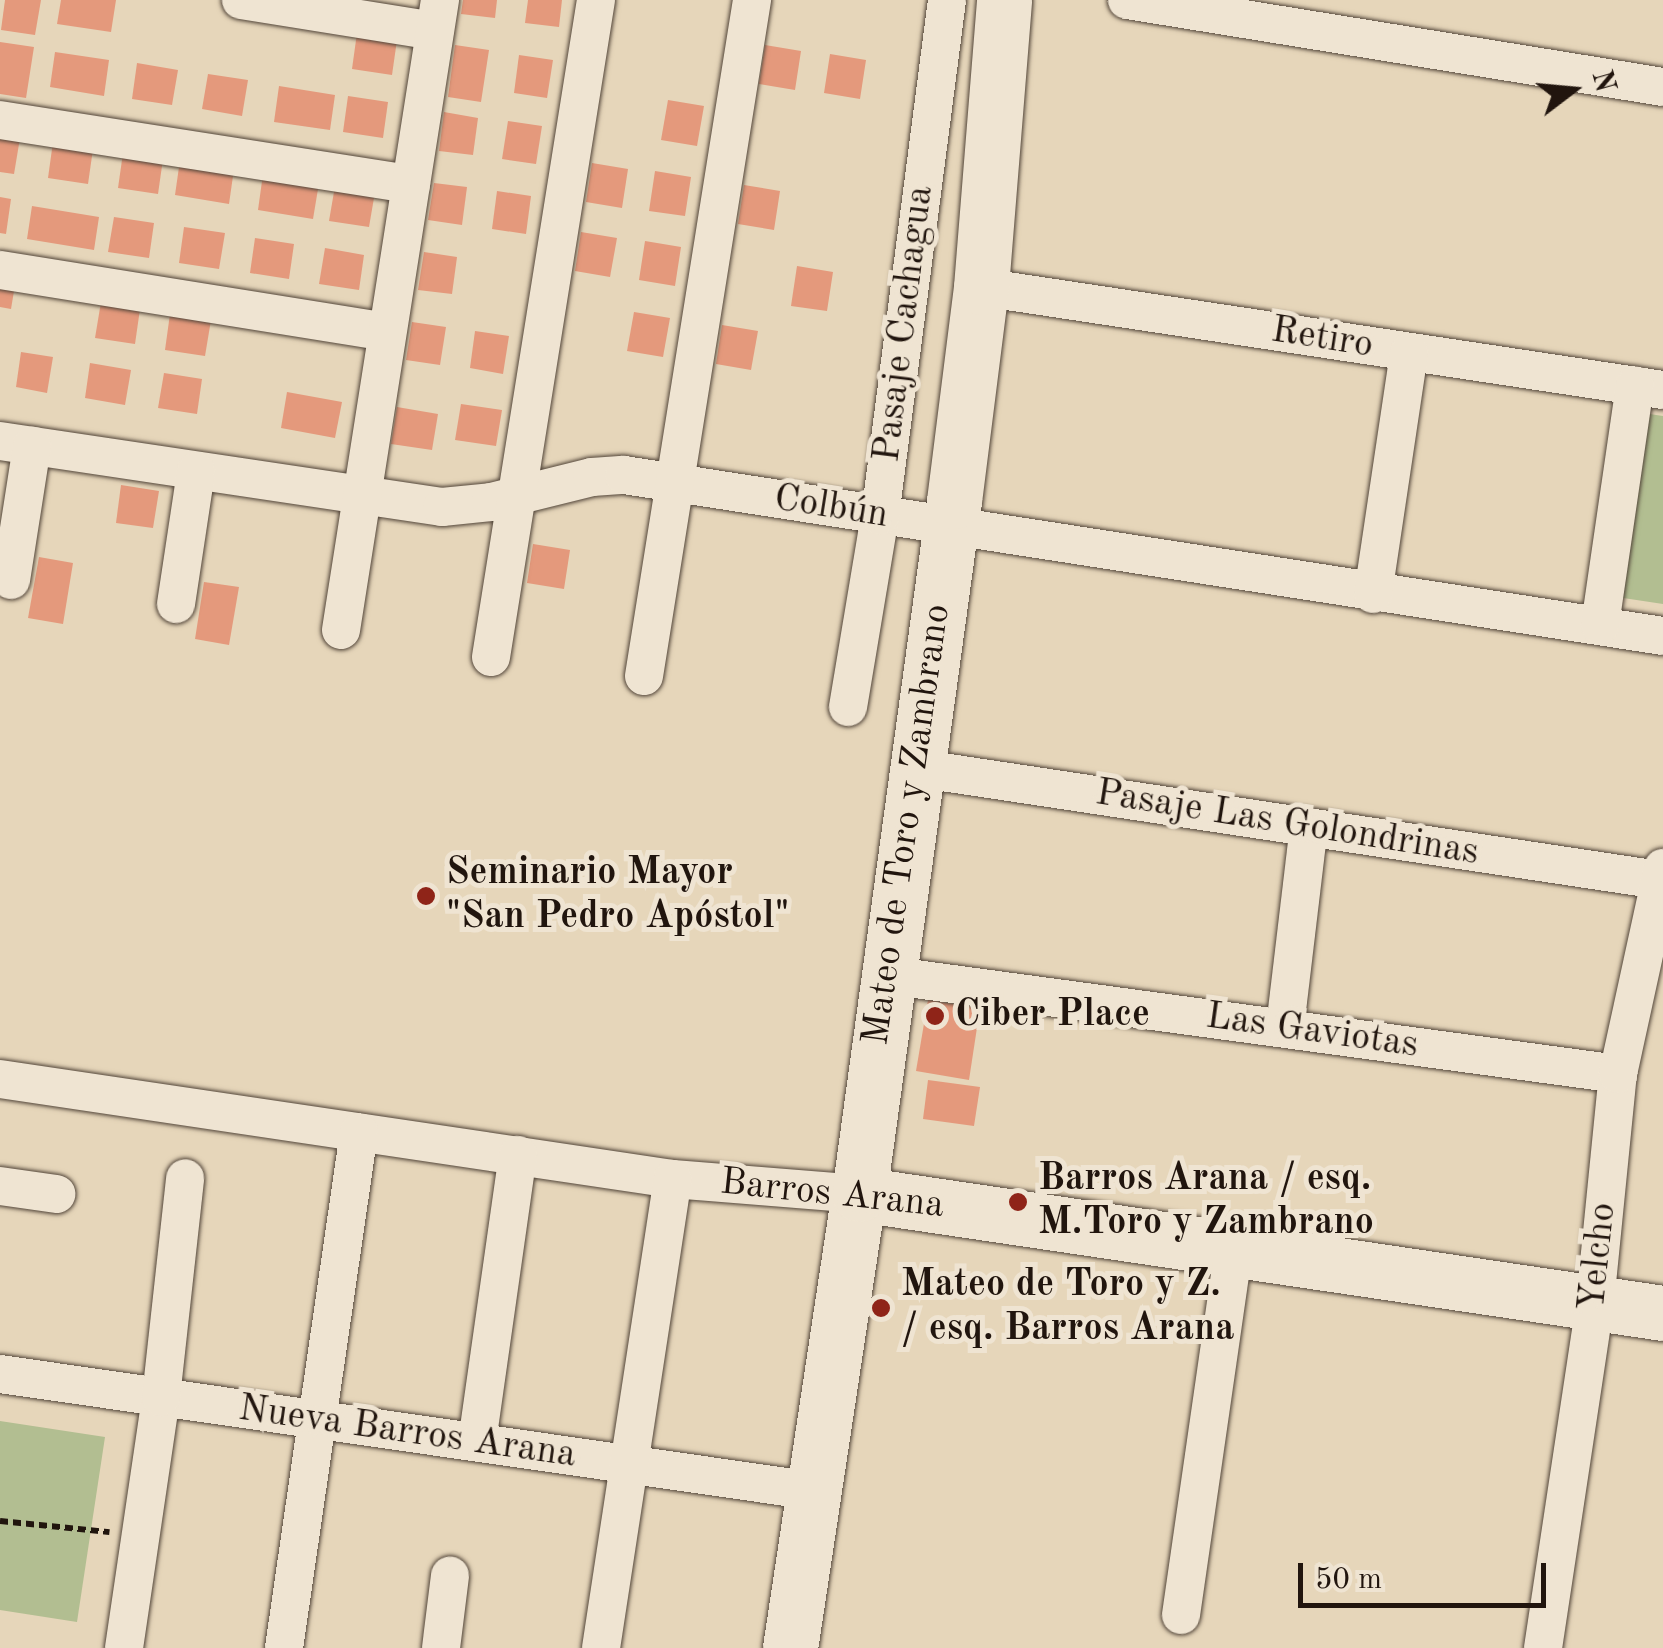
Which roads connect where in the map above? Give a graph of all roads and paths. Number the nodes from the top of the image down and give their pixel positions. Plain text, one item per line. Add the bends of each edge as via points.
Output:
1 (241, 0) edge
2 (596, 0) edge
3 (752, 0) edge
4 (946, 0) edge
5 (1004, 0) edge
6 (1128, 0) edge
7 (438, 16) edge
8 (1663, 87) edge
9 (0, 120) edge
10 (410, 184) junction
11 (0, 270) edge
12 (981, 287) junction
13 (387, 332) junction
14 (1409, 353) junction
15 (1649, 388) edge
16 (16, 443) edge
17 (196, 471) junction
18 (674, 483) junction
19 (360, 496) junction
20 (516, 496) junction
21 (880, 516) junction
22 (950, 528) junction
23 (11, 580) dead end
24 (1373, 594) junction
25 (176, 604) dead end
26 (1600, 625) junction
27 (340, 630) dead end
28 (1663, 636) edge
29 (491, 657) dead end
30 (644, 676) dead end
31 (848, 707) dead end
32 (916, 768) junction
33 (1309, 827) junction
34 (1661, 874) edge
35 (886, 974) junction
36 (1285, 1028) junction
37 (1618, 1074) junction
38 (0, 1079) edge
39 (359, 1132) junction
40 (518, 1156) junction
41 (186, 1178) dead end
42 (673, 1178) junction
43 (0, 1186) edge
44 (56, 1194) dead end
45 (859, 1194) junction
46 (1234, 1249) junction
47 (1595, 1303) junction
48 (1663, 1313) edge
49 (0, 1374) edge
50 (161, 1398) junction
51 (316, 1420) junction
52 (477, 1442) junction
53 (629, 1464) junction
54 (814, 1490) junction
55 (0, 1521) edge
56 (140, 1534) junction
57 (450, 1576) dead end
58 (1181, 1615) dead end
59 (124, 1648) edge
60 (284, 1648) edge
61 (440, 1648) edge
62 (601, 1648) edge
63 (790, 1648) edge
64 (1543, 1648) edge

1 - 7 street
2 - 20 street
3 - 18 street
4 - 21 street, Pasaje Cachagua
5 - 12 street, Mateo de Toro y Zambrano
6 - 8 street
7 - 10 street
9 - 10 street
10 - 13 street
11 - 13 street
12 - 14 street, Retiro
12 - 22 street, Mateo de Toro y Zambrano
13 - 19 street
14 - 15 street, Retiro
14 - 24 street
15 - 26 street
16 - 17 street, Colbún
16 - 23 street
17 - 19 street, Colbún
17 - 25 street
18 - 20 street, Colbún via 608,475
18 - 21 street, Colbún
18 - 30 street
19 - 20 street, Colbún via 442,507
19 - 27 street
20 - 29 street
21 - 22 street, Colbún
21 - 31 street, Pasaje Cachagua
22 - 24 street, Colbún
22 - 32 street, Mateo de Toro y Zambrano
24 - 26 street, Colbún
26 - 28 street, Colbún
32 - 33 street, Pasaje Las Golondrinas
32 - 35 street, Mateo de Toro y Zambrano
33 - 34 street, Pasaje Las Golondrinas
33 - 36 street
34 - 37 street, Yelcho
35 - 36 street, Las Gaviotas
35 - 45 street, Mateo de Toro y Zambrano
36 - 37 street, Las Gaviotas
37 - 47 street, Yelcho
38 - 39 street, Barros Arana
39 - 40 street, Barros Arana
39 - 51 street
40 - 42 street, Barros Arana
40 - 52 street
41 - 50 street
42 - 45 street, Barros Arana
42 - 53 street
43 - 44 street
45 - 46 street, Barros Arana
45 - 54 street, Mateo de Toro y Zambrano
46 - 47 street, Barros Arana
46 - 58 street
47 - 48 street, Barros Arana
47 - 64 street, Yelcho
49 - 50 street, Nueva Barros Arana
50 - 51 street, Nueva Barros Arana
50 - 56 street
51 - 52 street, Nueva Barros Arana
51 - 60 street
52 - 53 street, Nueva Barros Arana
53 - 54 street, Nueva Barros Arana
53 - 62 street
54 - 63 street, Mateo de Toro y Zambrano
55 - 56 path
56 - 59 street
57 - 61 street

